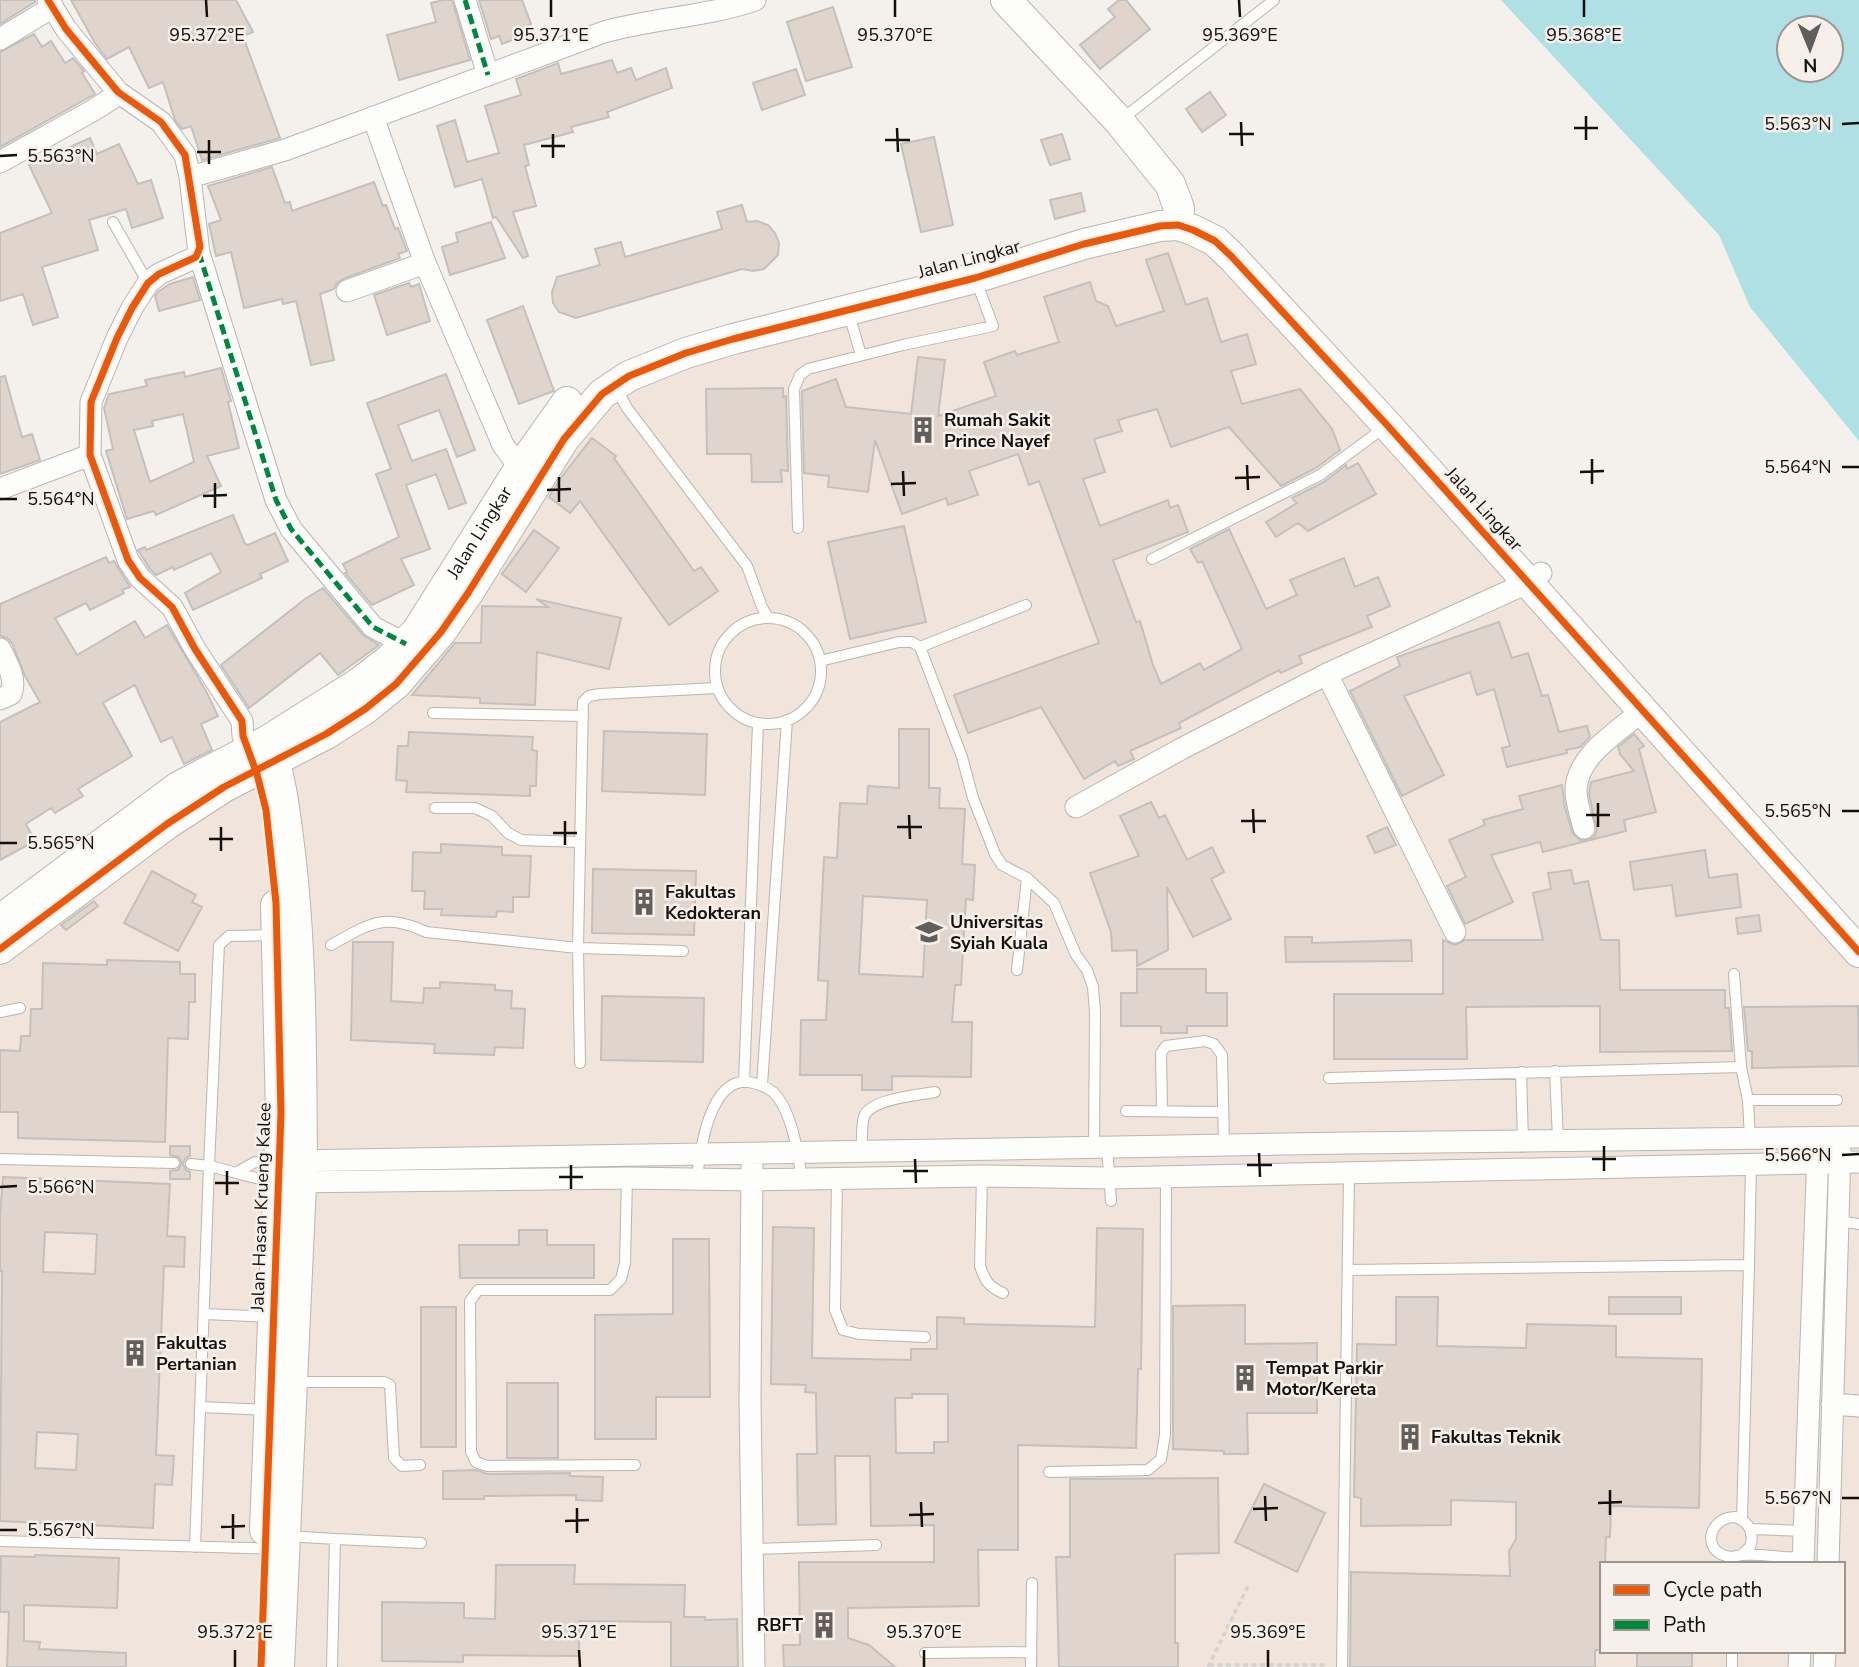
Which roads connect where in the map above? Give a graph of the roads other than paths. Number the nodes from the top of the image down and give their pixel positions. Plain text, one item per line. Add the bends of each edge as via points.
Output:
1 (465, 0) edge
2 (755, 0) edge
3 (1006, 0) edge
4 (1274, 0) edge
5 (50, 4) edge
6 (0, 39) edge
7 (488, 75) junction
8 (118, 92) junction
9 (373, 117) junction
10 (1119, 121) junction
11 (0, 162) edge
12 (190, 177) junction
13 (1179, 217) junction
14 (113, 222) dead end
15 (199, 253) junction
16 (425, 263) junction
17 (972, 269) junction
18 (148, 283) junction
19 (347, 291) dead end
20 (847, 309) junction
21 (861, 355) junction
22 (614, 385) junction
23 (1387, 425) junction
24 (90, 454) junction
25 (520, 468) junction
26 (0, 489) edge
27 (797, 528) dead end
28 (1152, 559) dead end
29 (1534, 578) junction
30 (1026, 605) dead end
31 (768, 618) junction
32 (406, 644) junction
33 (920, 647) junction
34 (0, 649) edge
35 (820, 661) junction
36 (1327, 674) junction
37 (717, 688) junction
38 (0, 699) edge
39 (1642, 711) junction
40 (433, 713) dead end
41 (583, 716) junction
42 (788, 720) junction
43 (758, 723) junction
44 (262, 756) junction
45 (1076, 807) dead end
46 (435, 808) dead end
47 (1584, 828) dead end
48 (579, 842) junction
49 (1027, 878) junction
50 (0, 920) edge
51 (1859, 929) edge
52 (1455, 932) dead end
53 (277, 936) junction
54 (331, 945) dead end
55 (578, 948) junction
56 (0, 949) edge
57 (683, 951) dead end
58 (1859, 952) edge
59 (1017, 970) dead end
60 (1734, 974) dead end
61 (20, 1008) dead end
62 (0, 1013) edge
63 (580, 1063) dead end
64 (1741, 1067) junction
65 (1555, 1071) junction
66 (1521, 1072) junction
67 (1329, 1078) dead end
68 (744, 1082) junction
69 (762, 1085) junction
70 (935, 1092) dead end
71 (1748, 1100) junction
72 (1838, 1100) dead end
73 (1125, 1111) dead end
74 (1162, 1111) junction
75 (1223, 1112) junction
76 (1850, 1137) edge
77 (1750, 1138) junction
78 (1819, 1138) junction
79 (1523, 1140) junction
80 (1558, 1140) junction
81 (1349, 1143) junction
82 (1224, 1145) junction
83 (1100, 1147) junction
84 (862, 1151) junction
85 (797, 1152) junction
86 (753, 1154) junction
87 (699, 1156) junction
88 (0, 1159) edge
89 (1839, 1161) edge
90 (174, 1163) dead end
91 (1751, 1163) junction
92 (191, 1164) dead end
93 (209, 1166) junction
94 (1559, 1169) junction
95 (1524, 1170) junction
96 (237, 1172) junction
97 (290, 1172) junction
98 (1349, 1175) junction
99 (982, 1176) junction
100 (1166, 1177) junction
101 (627, 1178) junction
102 (697, 1178) junction
103 (1109, 1178) junction
104 (802, 1179) junction
105 (837, 1179) junction
106 (752, 1180) junction
107 (1111, 1201) dead end
108 (1838, 1221) junction
109 (1859, 1224) edge
110 (1749, 1265) junction
111 (1348, 1270) junction
112 (1003, 1293) dead end
113 (205, 1314) junction
114 (273, 1317) junction
115 (925, 1337) dead end
116 (281, 1381) junction
117 (1832, 1404) junction
118 (1859, 1406) edge
119 (201, 1407) junction
120 (269, 1410) junction
121 (420, 1465) dead end
122 (635, 1465) dead end
123 (1049, 1472) dead end
124 (1742, 1520) junction
125 (1751, 1529) junction
126 (335, 1539) junction
127 (0, 1541) edge
128 (421, 1543) dead end
129 (278, 1544) junction
130 (876, 1545) dead end
131 (195, 1547) junction
132 (753, 1549) junction
133 (1803, 1550) edge
134 (1829, 1555) edge
135 (1737, 1559) edge
136 (1032, 1583) dead end
137 (1031, 1652) junction
138 (925, 1653) dead end
139 (1342, 1666) edge
140 (261, 1667) edge
141 (279, 1667) edge
142 (332, 1667) edge
143 (754, 1667) edge
144 (1031, 1667) edge

1 - 7 street
2 - 7 street via 604,32
3 - 10 street
4 - 10 lane
5 - 6 street
5 - 8 street
7 - 9 street
8 - 11 street
8 - 12 street via 173,136 185,155
9 - 12 street via 285,150
9 - 16 street
10 - 13 street via 1170,184
12 - 15 street
13 - 17 street, Jalan Lingkar via 1135,215
13 - 23 street via 1231,256
13 - 29 street, Jalan Lingkar via 1205,215 1243,240
14 - 18 lane
15 - 18 street
15 - 32 street via 276,500 291,529 373,627
16 - 19 street
16 - 25 street via 503,444
17 - 20 street
17 - 21 lane via 993,326
17 - 25 street, Jalan Lingkar via 721,326 652,347 606,371 573,396
18 - 24 street via 117,338 91,402
20 - 21 lane
20 - 22 street via 686,353
21 - 27 lane via 808,369 794,389
22 - 31 lane via 747,566
22 - 44 street via 564,439 468,593 416,664 365,709
23 - 28 lane via 1320,475
23 - 29 street
24 - 26 street
24 - 44 street via 128,560 140,578 172,607 242,721 243,736
25 - 32 street, Jalan Lingkar
29 - 36 street
29 - 39 street
29 - 51 street, Jalan Lingkar
30 - 33 lane
31 - 35 lane via 802,630
31 - 37 lane via 736,628 724,640 716,655
32 - 44 street, Jalan Lingkar
33 - 35 lane via 899,642
33 - 49 lane via 995,854 1002,865
34 - 38 street via 13,687 11,694
35 - 42 lane via 814,696
36 - 45 street
36 - 52 street
37 - 41 lane via 589,696 583,702
37 - 43 lane via 726,705
39 - 47 street via 1581,767 1576,798
39 - 58 street
40 - 41 lane
41 - 48 lane
42 - 43 lane
42 - 69 lane
43 - 68 lane
44 - 50 street, Jalan Lingkar via 178,787
44 - 53 street, Jalan Hasan Krueng Kalee
44 - 56 street
44 - 97 street, Jalan Hasan Krueng Kalee via 281,786 296,902
46 - 48 lane via 475,808 521,840
48 - 55 lane
49 - 59 lane
49 - 83 lane via 1054,903 1093,986
53 - 93 lane via 229,936 219,945
53 - 97 street, Jalan Hasan Krueng Kalee via 281,1113
54 - 55 lane via 378,922 406,923 426,932
55 - 57 lane
55 - 63 lane
60 - 64 lane
61 - 62 lane
64 - 65 lane
64 - 71 lane
65 - 66 lane
65 - 80 lane
66 - 67 lane
66 - 79 lane
68 - 69 lane
68 - 87 lane via 731,1087 712,1110
69 - 85 lane via 774,1093 785,1112
70 - 84 lane via 868,1109
71 - 72 lane
71 - 77 lane
73 - 74 lane
74 - 75 lane
74 - 75 lane via 1161,1053 1171,1044 1205,1041 1222,1055
75 - 82 lane
76 - 78 street
76 - 89 street
77 - 78 street
77 - 80 street
77 - 91 street
78 - 89 street
79 - 80 street
79 - 81 street
79 - 95 street
80 - 94 street
81 - 82 street
81 - 98 street
82 - 83 street
83 - 84 street
83 - 103 lane
84 - 85 street
85 - 86 street
85 - 104 lane
86 - 87 street
86 - 106 street
87 - 97 street
87 - 102 lane
88 - 90 lane
89 - 91 street
89 - 108 street
89 - 133 street
91 - 94 street
91 - 110 lane
92 - 93 lane
93 - 96 lane
93 - 113 lane
94 - 95 street
95 - 98 street
96 - 97 lane via 257,1181
96 - 97 lane via 255,1162
97 - 101 street
97 - 114 street, Jalan Hasan Krueng Kalee
97 - 116 street, Jalan Hasan Krueng Kalee
98 - 100 street
98 - 111 lane
99 - 103 street
99 - 105 street
99 - 112 lane via 981,1266 992,1289
100 - 103 street
100 - 123 lane via 1165,1435 1161,1459 1148,1470
101 - 102 street
101 - 122 lane via 625,1264 621,1279 610,1290 478,1290 473,1295 471,1452 476,1462 487,1465
102 - 106 street
103 - 107 lane
104 - 105 street
104 - 106 street
105 - 115 lane via 835,1310 843,1331
106 - 132 street
108 - 109 lane
108 - 117 street
110 - 111 lane
110 - 124 lane
111 - 139 lane
113 - 114 lane
113 - 119 lane
114 - 116 street, Jalan Hasan Krueng Kalee
116 - 120 street, Jalan Hasan Krueng Kalee
116 - 121 lane via 390,1385 394,1458 402,1466
116 - 129 street, Jalan Hasan Krueng Kalee
117 - 118 street
117 - 134 street
119 - 120 lane
119 - 131 lane
120 - 129 street, Jalan Hasan Krueng Kalee
124 - 125 lane
124 - 135 lane via 1728,1517 1712,1530 1716,1550
125 - 133 lane
125 - 135 lane via 1750,1547
126 - 128 lane
126 - 129 lane
126 - 142 lane
127 - 131 lane
129 - 131 lane
129 - 140 street, Jalan Hasan Krueng Kalee
129 - 141 street, Jalan Hasan Krueng Kalee
130 - 132 lane
132 - 143 street
133 - 134 street
133 - 135 lane
136 - 137 lane
137 - 138 lane
137 - 144 lane

